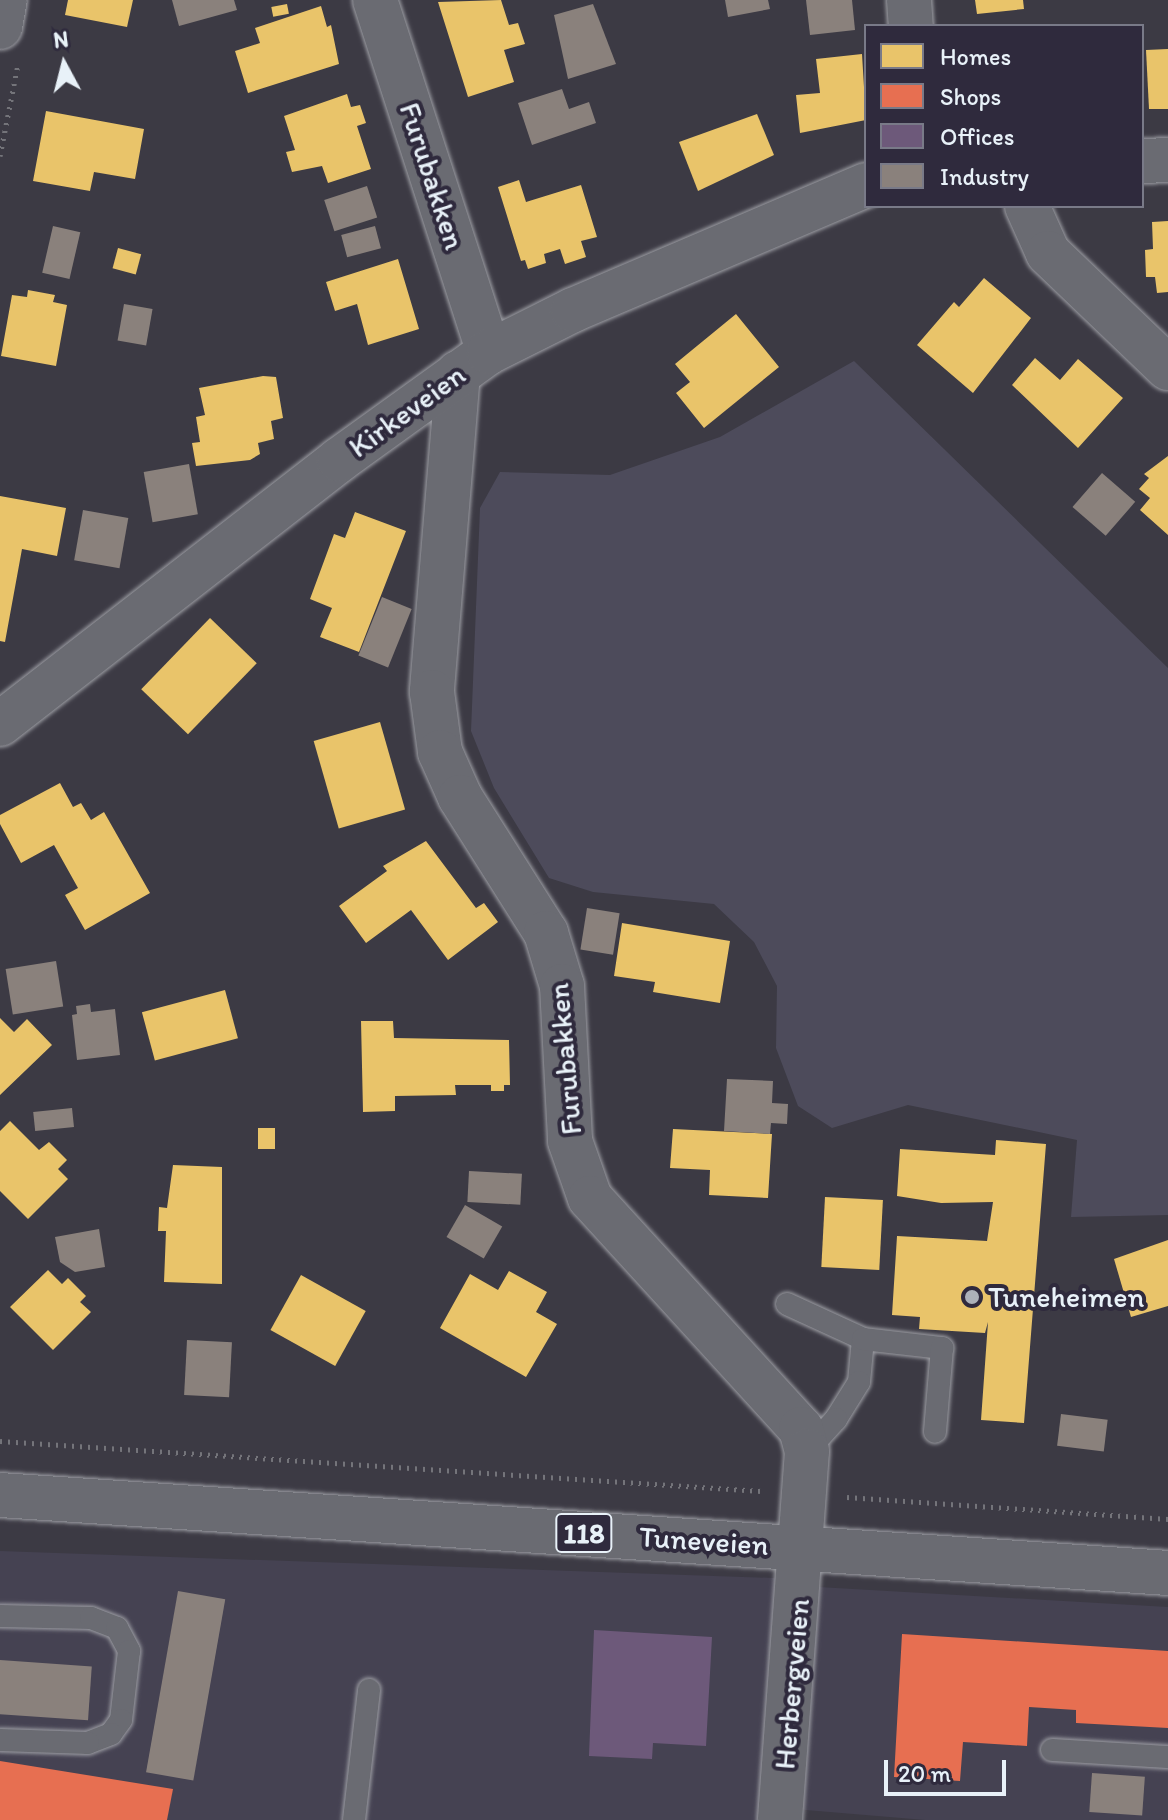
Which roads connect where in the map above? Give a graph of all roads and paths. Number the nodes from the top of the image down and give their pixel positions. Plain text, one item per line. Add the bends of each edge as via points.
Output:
1 (5, 0) edge
2 (375, 0) edge
3 (909, 0) edge
4 (911, 24) edge
5 (10, 42) edge
6 (0, 156) edge
7 (1168, 160) edge
8 (1144, 161) edge
9 (864, 186) edge
10 (1028, 208) edge
11 (474, 362) junction
12 (1168, 368) edge
13 (0, 724) edge
14 (787, 1304) dead end
15 (863, 1339) junction
16 (935, 1432) dead end
17 (0, 1441) edge
18 (807, 1451) junction
19 (805, 1494) junction
20 (0, 1495) edge
21 (1168, 1519) edge
22 (803, 1548) junction
23 (1168, 1573) edge
24 (0, 1616) edge
25 (369, 1690) dead end
26 (0, 1740) edge
27 (1052, 1750) dead end
28 (1168, 1757) edge
29 (354, 1820) edge
30 (780, 1820) edge

1 - 5 street
2 - 11 street, Furubakken
3 - 4 street
5 - 6 path
7 - 8 street
9 - 11 street, Kirkeveien via 587,303
10 - 12 street via 1048,253
11 - 13 street, Kirkeveien
11 - 18 street, Furubakken via 432,692 440,752 460,797 546,933 562,986 570,1141 590,1198 801,1429
14 - 15 lane
15 - 16 lane via 942,1348
15 - 18 lane via 859,1382
17 - 19 path
18 - 19 street, Furubakken
19 - 21 path
19 - 22 street, Furubakken
20 - 22 street, Tuneveien / 118
22 - 23 street, Tuneveien / 118
22 - 30 street, Herbergveien
24 - 26 lane via 91,1618 117,1628 129,1651 121,1720 111,1734 88,1743
25 - 29 lane
27 - 28 lane

